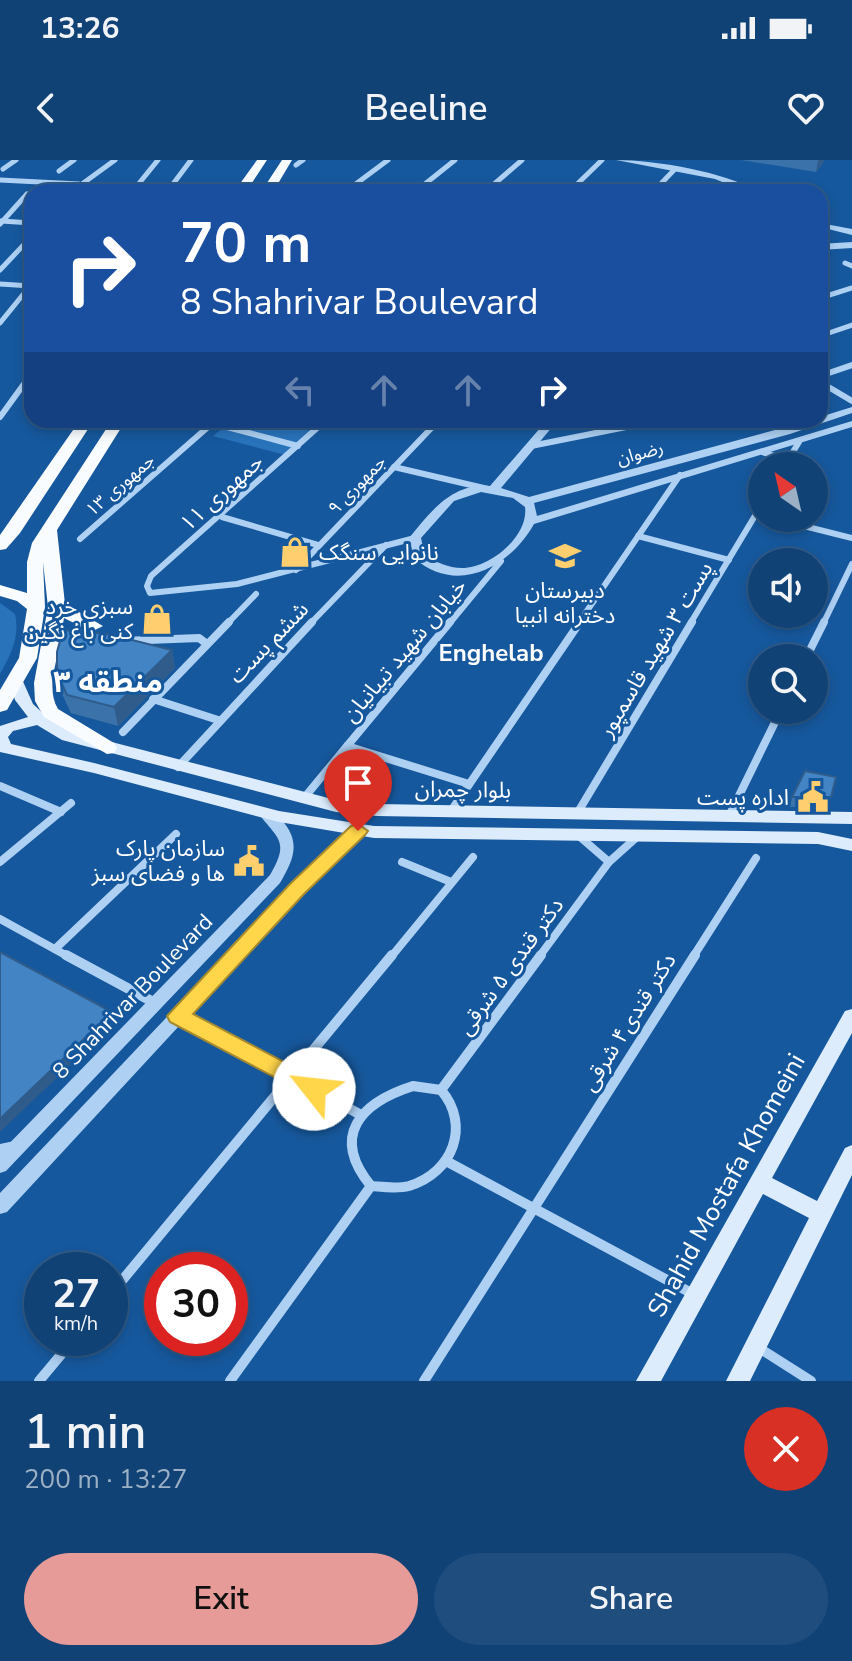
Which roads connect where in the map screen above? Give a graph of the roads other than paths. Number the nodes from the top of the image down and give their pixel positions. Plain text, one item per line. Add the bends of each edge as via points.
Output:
1 (16, 160) edge
2 (74, 160) edge
3 (115, 160) edge
4 (158, 160) edge
5 (191, 160) edge
6 (262, 160) edge
7 (303, 160) edge
8 (388, 160) edge
9 (455, 160) edge
10 (522, 160) edge
11 (602, 160) edge
12 (620, 160) edge
13 (652, 160) edge
14 (292, 162) edge
15 (3, 169) dead end
16 (675, 169) junction
17 (59, 171) dead end
18 (0, 180) edge
19 (79, 184) joint
20 (138, 184) edge
21 (173, 184) edge
22 (246, 184) edge
23 (274, 184) edge
24 (356, 184) edge
25 (425, 184) edge
26 (494, 184) edge
27 (577, 184) edge
28 (661, 184) edge
29 (734, 184) edge
30 (748, 184) edge
31 (24, 197) edge
32 (1, 222) edge
33 (24, 223) edge
34 (828, 223) edge
35 (849, 230) edge
36 (24, 244) edge
37 (849, 246) edge
38 (828, 247) edge
39 (828, 255) edge
40 (0, 270) edge
41 (0, 284) edge
42 (24, 286) edge
43 (852, 288) edge
44 (24, 294) edge
45 (828, 296) edge
46 (0, 323) edge
47 (852, 325) edge
48 (828, 333) edge
49 (852, 365) edge
50 (828, 376) edge
51 (24, 384) dead end
52 (828, 384) edge
53 (852, 401) edge
54 (852, 410) edge
55 (0, 417) edge
56 (828, 418) edge
57 (852, 424) edge
58 (82, 428) edge
59 (114, 428) edge
60 (207, 428) edge
61 (235, 428) edge
62 (317, 428) edge
63 (431, 428) edge
64 (546, 428) edge
65 (621, 428) edge
66 (798, 428) edge
67 (799, 442) junction
68 (298, 446) junction
69 (531, 446) junction
70 (762, 452) edge
71 (793, 452) edge
72 (748, 456) edge
73 (515, 465) junction
74 (394, 467) junction
75 (680, 475) junction
76 (493, 490) junction
77 (516, 494) junction
78 (528, 501) junction
79 (222, 517) junction
80 (533, 521) junction
81 (48, 527) junction
82 (748, 532) edge
83 (828, 532) edge
84 (638, 536) junction
85 (415, 538) junction
86 (852, 538) edge
87 (80, 539) dead end
88 (387, 544) junction
89 (0, 545) edge
90 (318, 545) junction
91 (729, 560) junction
92 (501, 561) junction
93 (852, 564) edge
94 (296, 570) junction
95 (0, 590) edge
96 (256, 594) dead end
97 (36, 607) junction
98 (57, 607) junction
99 (90, 642) edge
100 (105, 642) edge
101 (74, 643) edge
102 (207, 644) junction
103 (813, 644) edge
104 (52, 645) junction
105 (16, 680) junction
106 (153, 699) junction
107 (0, 706) edge
108 (37, 720) junction
109 (218, 720) junction
110 (774, 724) edge
111 (123, 732) dead end
112 (347, 746) junction
113 (3, 748) edge
114 (107, 748) junction
115 (178, 767) junction
116 (469, 784) junction
117 (0, 786) edge
118 (304, 798) junction
119 (71, 803) dead end
120 (451, 811) junction
121 (61, 812) junction
122 (578, 812) junction
123 (265, 813) junction
124 (730, 814) junction
125 (852, 818) edge
126 (358, 831) junction
127 (176, 834) dead end
128 (578, 835) junction
129 (638, 836) junction
130 (852, 845) edge
131 (473, 857) dead end
132 (756, 858) dead end
133 (0, 862) edge
134 (402, 862) dead end
135 (609, 862) junction
136 (451, 882) junction
137 (0, 919) edge
138 (215, 941) junction
139 (55, 949) junction
140 (238, 952) junction
141 (155, 1003) junction
142 (178, 1016) junction
143 (852, 1016) edge
144 (290, 1075) junction
145 (441, 1090) junction
146 (361, 1115) junction
147 (19, 1145) junction
148 (0, 1149) edge
149 (851, 1158) edge
150 (446, 1161) junction
151 (0, 1165) edge
152 (759, 1182) junction
153 (371, 1186) junction
154 (0, 1206) edge
155 (534, 1208) junction
156 (822, 1214) junction
157 (128, 1273) edge
158 (696, 1296) junction
159 (756, 1345) junction
160 (60, 1356) edge
161 (39, 1381) edge
162 (230, 1381) edge
163 (424, 1381) edge
164 (648, 1381) edge
165 (738, 1381) edge
166 (811, 1381) edge

1 - 15 street
2 - 17 street
3 - 19 street
4 - 20 street
5 - 21 street
6 - 22 main road
7 - 14 street
8 - 24 street
9 - 25 street
10 - 26 street
11 - 27 street
12 - 16 street
13 - 30 street
14 - 23 main road
16 - 28 street
16 - 29 street
18 - 19 street
31 - 32 street
32 - 33 street
34 - 35 street
36 - 40 street
37 - 38 street
37 - 39 street
41 - 42 street
43 - 45 street
44 - 46 street
47 - 48 street
49 - 50 street
51 - 55 street
52 - 53 street
54 - 56 street, رضوان
57 - 67 street, رضوان
58 - 89 main road
59 - 81 main road
60 - 87 street, جمهوری ۱۳
61 - 68 street
62 - 68 street, جمهوری ۱۱
63 - 74 street, جمهوری ۹
64 - 69 street
65 - 69 street
66 - 78 street, رضوان
67 - 70 street, رضوان
67 - 71 street
68 - 79 street, جمهوری ۱۱
69 - 73 street
72 - 75 street, رضوان
73 - 76 street
73 - 77 street
74 - 76 street
74 - 90 street, جمهوری ۹
75 - 80 street, رضوان
75 - 84 street
76 - 77 street
76 - 85 street via 450,499
77 - 78 street
78 - 80 street
79 - 90 street
79 - 94 street, جمهوری ۱۱ via 151,576 150,593 237,584
80 - 92 street
81 - 97 main road via 35,562
81 - 98 main road
82 - 91 street, پست ۳ شهید قاسمپور
83 - 86 street
84 - 91 street
84 - 116 street
85 - 88 street
85 - 92 street via 420,558 449,571
88 - 94 street
88 - 109 street, ششم پست
90 - 94 street, جمهوری ۹
91 - 122 street, پست ۳ شهید قاسمپور
92 - 112 street, خیابان شهید تبیانیان
93 - 103 street
95 - 97 main road
96 - 102 street
97 - 105 main road via 28,658
98 - 104 main road
98 - 104 main road via 94,626
99 - 101 street
100 - 102 street via 199,638
102 - 106 street
104 - 114 main road via 44,701 51,713
105 - 107 main road
105 - 108 main road via 18,694
106 - 109 street
106 - 111 street
108 - 113 main road via 8,727 0,736
108 - 114 main road, بلوار چمران
109 - 115 street, ششم پست
110 - 124 street
112 - 116 street
112 - 118 street, خیابان شهید تبیانیان
113 - 123 main road, بلوار چمران via 90,764
114 - 115 main road, بلوار چمران
115 - 118 main road, بلوار چمران
116 - 120 street
117 - 121 street
118 - 120 main road, بلوار چمران via 369,809
119 - 121 street
120 - 122 main road, بلوار چمران
121 - 133 street
122 - 124 main road, بلوار چمران
123 - 126 main road, بلوار چمران
123 - 138 street, 8 Shahrivar Boulevard via 281,826 289,843 287,861
124 - 125 main road, بلوار چمران
126 - 128 main road, بلوار چمران
126 - 140 street, 8 Shahrivar Boulevard
127 - 139 street
128 - 129 main road, بلوار چمران
128 - 135 street
129 - 130 main road, بلوار چمران via 818,838
129 - 135 street, دکتر قندی ۵ شرقی
131 - 136 street
132 - 155 street, دکتر قندی۴ شرقی
134 - 136 street
135 - 145 street, دکتر قندی ۵ شرقی
136 - 144 street
137 - 139 street
138 - 140 street
138 - 141 street, 8 Shahrivar Boulevard
139 - 141 street
140 - 142 street, 8 Shahrivar Boulevard
141 - 147 street, 8 Shahrivar Boulevard
142 - 144 street
142 - 154 street, 8 Shahrivar Boulevard
143 - 152 main road, Shahid Mostafa Khomeini
144 - 146 street
144 - 157 street
145 - 146 street via 413,1086 385,1095
145 - 150 street via 456,1109 457,1134
146 - 153 street via 352,1138 354,1165
147 - 148 street
147 - 151 street, 8 Shahrivar Boulevard
149 - 156 main road
150 - 153 street via 427,1177 399,1188
150 - 155 street
152 - 156 main road
152 - 158 main road, Shahid Mostafa Khomeini
153 - 162 street
155 - 158 street
155 - 163 street, دکتر قندی۴ شرقی
156 - 159 main road
158 - 164 main road, Shahid Mostafa Khomeini
159 - 165 main road
159 - 166 street
160 - 161 street

